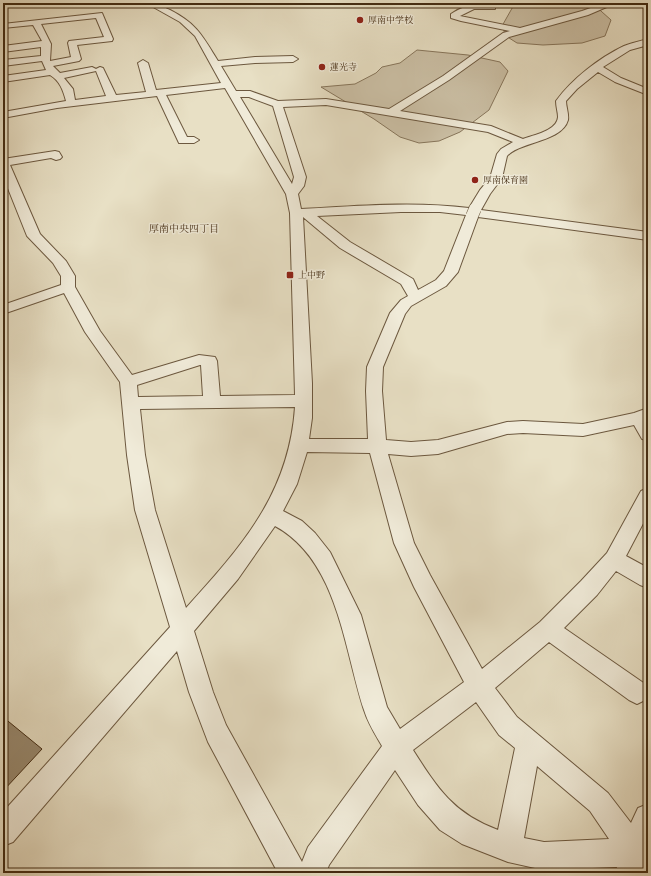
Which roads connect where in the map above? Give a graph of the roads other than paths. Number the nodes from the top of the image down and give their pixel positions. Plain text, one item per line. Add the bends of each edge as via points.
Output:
1 (150, 3) edge
2 (612, 3) edge
3 (470, 8) junction
4 (186, 11) dead end
5 (480, 11) junction
6 (176, 16) junction
7 (457, 18) junction
8 (36, 22) junction
9 (3, 26) edge
10 (518, 30) junction
11 (648, 42) edge
12 (47, 44) junction
13 (3, 49) edge
14 (293, 59) dead end
15 (3, 63) edge
16 (143, 63) dead end
17 (215, 64) junction
18 (51, 68) junction
19 (598, 68) junction
20 (3, 79) edge
21 (230, 89) junction
22 (648, 92) edge
23 (156, 93) junction
24 (112, 98) junction
25 (70, 103) junction
26 (277, 104) junction
27 (391, 112) junction
28 (3, 115) edge
29 (194, 140) dead end
30 (521, 142) junction
31 (56, 157) dead end
32 (3, 162) edge
33 (292, 194) junction
34 (301, 213) junction
35 (648, 236) edge
36 (68, 287) junction
37 (416, 297) junction
38 (3, 310) edge
39 (128, 382) junction
40 (304, 401) junction
41 (212, 402) junction
42 (131, 403) junction
43 (643, 416) edge
44 (648, 434) edge
45 (300, 445) junction
46 (377, 446) junction
47 (648, 496) edge
48 (273, 515) junction
49 (614, 559) junction
50 (648, 578) edge
51 (182, 628) junction
52 (548, 629) junction
53 (479, 686) junction
54 (637, 692) dead end
55 (528, 744) junction
56 (396, 748) junction
57 (648, 818) edge
58 (3, 832) edge
59 (508, 848) junction
60 (638, 861) edge
61 (293, 873) edge
62 (312, 873) edge

1 - 6 street
2 - 10 street via 585,13
3 - 5 street
3 - 5 street via 483,5 492,7
3 - 7 street via 455,15
4 - 6 street
5 - 7 street
6 - 17 street via 198,35
7 - 10 street
8 - 9 street
8 - 12 street via 38,33
8 - 18 street via 64,22 99,15 109,39 71,40 76,59
10 - 27 street via 495,42 446,78
11 - 19 street via 628,47
12 - 13 street
12 - 18 street
14 - 17 street
15 - 18 street
16 - 23 street
17 - 21 street
18 - 20 street
18 - 24 street via 96,70
18 - 25 street via 68,89
19 - 22 street via 618,80
19 - 30 street via 561,101 563,116 559,126
21 - 23 street
21 - 26 street
21 - 33 street
23 - 24 street
23 - 29 street via 183,141
24 - 25 street
25 - 28 street
26 - 27 street via 326,102
26 - 33 street via 300,177 298,186
27 - 30 street via 491,129
30 - 37 street via 506,150 501,156 497,177 473,212 451,272 441,282
31 - 32 street via 55,154
32 - 36 street via 34,236 59,261 68,276
33 - 34 street
34 - 35 street via 440,208
34 - 37 street via 345,245 408,282
34 - 40 street
36 - 38 street
36 - 39 street via 93,332
37 - 46 street via 406,303 398,313 375,367
39 - 41 street via 199,360 209,361
39 - 42 street
40 - 41 street
40 - 45 street
41 - 42 street
42 - 51 street via 136,455 146,510
43 - 44 street
43 - 46 street via 582,430 507,428 438,447 411,449
45 - 46 street
45 - 48 street via 293,469
46 - 53 street via 404,543
47 - 49 street
48 - 51 street via 231,573
48 - 56 street via 295,527 323,558 350,615 376,711
49 - 50 street
49 - 52 street via 590,588
51 - 58 street
51 - 61 street via 201,692 217,733
52 - 53 street
52 - 54 street
53 - 55 street via 508,726
53 - 56 street
55 - 59 street
55 - 60 street via 599,802
56 - 59 street via 427,796 450,820 472,834
56 - 62 street via 318,857
57 - 60 street via 644,824
59 - 60 street via 544,856

